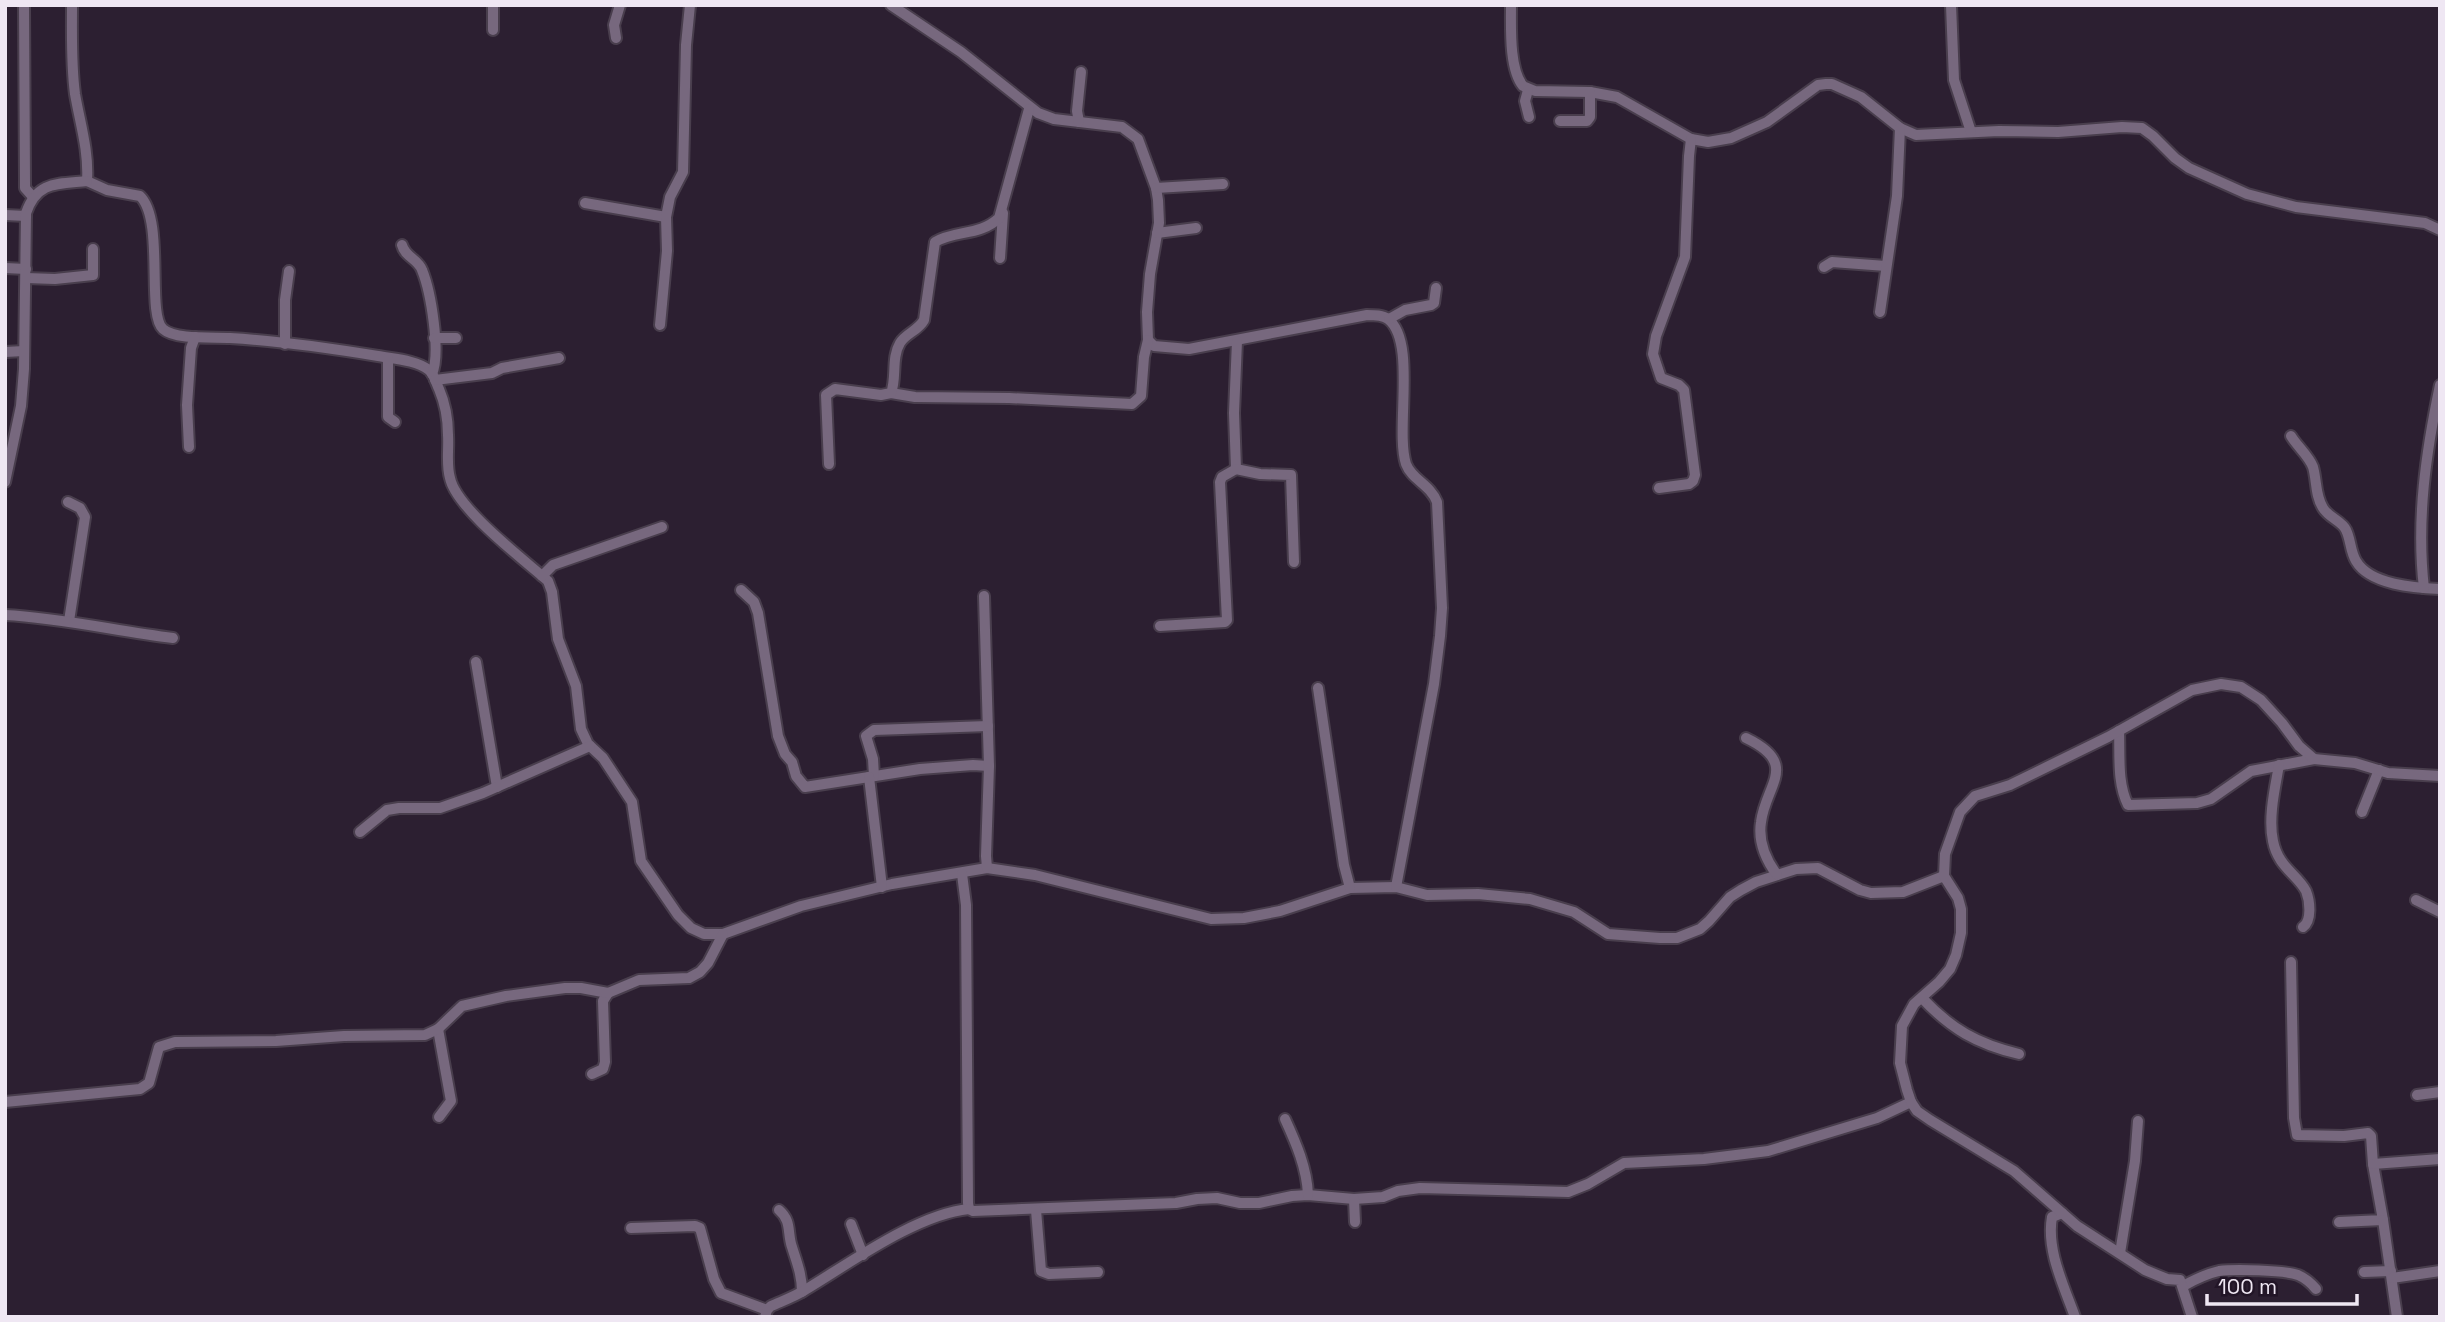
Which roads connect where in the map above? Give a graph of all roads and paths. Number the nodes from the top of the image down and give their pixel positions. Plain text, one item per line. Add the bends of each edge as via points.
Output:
1 (23, 5) edge
2 (72, 5) edge
3 (493, 5) edge
4 (620, 5) edge
5 (690, 5) edge
6 (891, 5) edge
7 (1511, 5) edge
8 (1951, 5) edge
9 (493, 30) dead end
10 (616, 38) dead end
11 (1081, 72) dead end
12 (1528, 90) junction
13 (1590, 92) junction
14 (1029, 109) junction
15 (1530, 117) dead end
16 (1560, 121) dead end
17 (1079, 122) junction
18 (1900, 128) junction
19 (1971, 132) junction
20 (1692, 139) junction
21 (87, 181) junction
22 (1223, 184) dead end
23 (1156, 188) junction
24 (33, 197) junction
25 (585, 203) dead end
26 (1003, 210) junction
27 (5, 215) edge
28 (26, 216) junction
29 (666, 217) junction
30 (1196, 228) dead end
31 (2440, 230) edge
32 (1157, 233) junction
33 (402, 245) dead end
34 (93, 249) dead end
35 (1000, 258) dead end
36 (1886, 266) junction
37 (1824, 267) dead end
38 (5, 268) edge
39 (289, 271) dead end
40 (26, 274) junction
41 (1436, 288) dead end
42 (1880, 313) dead end
43 (1389, 319) junction
44 (660, 324) dead end
45 (195, 337) junction
46 (434, 338) junction
47 (456, 338) dead end
48 (1148, 340) junction
49 (1237, 341) junction
50 (285, 344) junction
51 (5, 352) edge
52 (24, 352) junction
53 (388, 358) junction
54 (559, 358) dead end
55 (434, 377) junction
56 (2440, 385) edge
57 (891, 393) junction
58 (395, 422) dead end
59 (2291, 436) dead end
60 (189, 447) dead end
61 (829, 464) dead end
62 (1236, 469) junction
63 (6, 476) edge
64 (1659, 488) dead end
65 (68, 502) dead end
66 (662, 527) dead end
67 (1294, 562) dead end
68 (542, 576) junction
69 (2424, 588) junction
70 (2440, 589) edge
71 (741, 590) dead end
72 (984, 596) dead end
73 (5, 615) edge
74 (69, 621) junction
75 (1160, 626) dead end
76 (173, 638) dead end
77 (476, 662) dead end
78 (1318, 688) dead end
79 (988, 726) junction
80 (2119, 731) junction
81 (1746, 738) dead end
82 (590, 746) junction
83 (2314, 759) junction
84 (2278, 765) junction
85 (989, 766) junction
86 (2379, 770) junction
87 (2440, 776) edge
88 (872, 777) junction
89 (496, 787) junction
90 (2362, 812) dead end
91 (360, 832) dead end
92 (987, 868) junction
93 (962, 874) junction
94 (1777, 874) junction
95 (1944, 876) junction
96 (882, 887) junction
97 (1396, 887) junction
98 (1350, 888) junction
99 (2416, 900) dead end
100 (2440, 912) edge
101 (2303, 928) dead end
102 (723, 934) junction
103 (2291, 962) dead end
104 (608, 993) junction
105 (1922, 998) junction
106 (438, 1030) junction
107 (2019, 1054) dead end
108 (593, 1074) dead end
109 (2440, 1092) edge
110 (2417, 1095) dead end
111 (5, 1102) edge
112 (1911, 1102) junction
113 (439, 1116) dead end
114 (1285, 1119) dead end
115 (2138, 1121) dead end
116 (2440, 1159) edge
117 (2373, 1164) junction
118 (1308, 1195) junction
119 (1354, 1199) junction
120 (969, 1209) junction
121 (779, 1210) dead end
122 (1035, 1210) junction
123 (2062, 1213) junction
124 (2383, 1220) junction
125 (1355, 1222) dead end
126 (2339, 1222) dead end
127 (851, 1224) dead end
128 (631, 1228) dead end
129 (2120, 1253) junction
130 (863, 1255) junction
131 (2440, 1271) edge
132 (1098, 1272) dead end
133 (2364, 1272) dead end
134 (2392, 1275) junction
135 (2183, 1286) junction
136 (2316, 1289) dead end
137 (802, 1292) junction
138 (766, 1313) edge
139 (2075, 1317) edge
140 (2192, 1317) edge
141 (2397, 1317) edge

1 - 24 street via 25,182
2 - 21 street via 75,96
3 - 9 street
4 - 10 street via 614,25
5 - 29 street via 683,172
6 - 14 street via 961,51
7 - 12 street via 1516,74
8 - 19 street via 1954,80
11 - 17 street
12 - 13 street
12 - 15 street via 1525,101
13 - 16 street via 1587,121
13 - 20 street via 1617,97
14 - 17 street
14 - 26 street
17 - 23 street via 1122,127 1133,135
18 - 19 street via 1924,136
18 - 20 street via 1861,97 1826,83 1741,134 1719,141
18 - 36 street via 1897,196
19 - 31 street via 2142,128 2189,168 2247,194 2296,207 2425,223
20 - 64 street via 1685,257 1653,354 1661,378 1684,390 1695,475 1689,484
21 - 24 street via 43,188
21 - 45 street via 140,196 145,202 160,326
22 - 23 street
23 - 32 street
24 - 28 street
25 - 29 street
26 - 35 street
26 - 57 street via 979,231 935,242 923,320 898,346
27 - 28 street
28 - 40 street
29 - 44 street
30 - 32 street
32 - 48 street via 1150,274
33 - 46 street via 422,269
34 - 40 street via 93,275 55,279
36 - 37 street via 1832,262
36 - 42 street
38 - 40 street
39 - 50 street
40 - 52 street
41 - 43 street via 1434,303
43 - 49 street via 1367,315
43 - 97 street via 1401,345 1407,467 1429,487 1437,502 1442,608 1434,684
45 - 50 street
45 - 60 street via 188,388
46 - 47 street
46 - 55 street
48 - 49 street via 1154,346 1180,349
48 - 57 street via 1141,396 1132,404
49 - 62 street
50 - 53 street
51 - 52 street
52 - 63 street via 21,406
53 - 55 street via 417,364
53 - 58 street via 388,417
54 - 55 street via 492,373
55 - 68 street via 447,417 449,477 455,492
56 - 69 street via 2422,492
57 - 61 street via 835,389 826,395
59 - 69 street via 2311,463 2324,510 2348,534 2358,565 2398,585
62 - 67 street via 1291,475
62 - 75 street via 1220,482 1227,620
65 - 74 street via 86,517
66 - 68 street via 553,565
68 - 82 street via 552,593 558,639 572,671 581,729
69 - 70 street
71 - 88 street via 758,613 778,736 799,782 809,788
72 - 79 street
73 - 74 street
74 - 76 street
77 - 89 street
78 - 98 street
79 - 85 street
79 - 88 street via 874,730 866,736
80 - 83 street via 2192,690 2233,684 2261,700
80 - 84 street via 2120,774 2128,805 2197,803 2211,799 2251,771
80 - 95 street via 2010,785 1975,796 1957,819 1945,854
81 - 94 street via 1774,761 1777,775 1760,823 1768,862
82 - 89 street
82 - 102 street via 632,802 641,861 662,893 691,928 704,934
83 - 84 street
83 - 86 street
84 - 101 street via 2273,840 2278,856 2307,894 2309,919
85 - 88 street
85 - 92 street
86 - 87 street
86 - 90 street
88 - 96 street
89 - 91 street via 440,808 387,810
92 - 93 street
92 - 98 street via 1035,875 1211,919 1271,912
93 - 96 street
93 - 120 street via 966,896
94 - 95 street via 1818,868 1860,890 1887,893 1917,888
94 - 97 street via 1730,897 1700,929 1677,938 1608,934 1574,912 1530,899 1427,895
95 - 105 street via 1958,898 1961,933 1950,969
96 - 102 street via 801,906
97 - 98 street
99 - 100 street
102 - 104 street via 708,963 689,978 639,980
103 - 117 street via 2297,1135 2368,1133
104 - 106 street via 565,988 506,996 462,1006
104 - 108 street via 603,1001 605,1062 603,1069
105 - 107 street via 1944,1021 1990,1047
105 - 112 street via 1907,1014 1899,1044
106 - 111 street via 425,1035 175,1041 159,1046 149,1083 140,1089
106 - 113 street via 451,1101
109 - 110 street
112 - 119 street via 1877,1118 1768,1151 1624,1163 1568,1192 1420,1188
112 - 123 street via 1930,1120 2014,1171
114 - 118 street via 1307,1178
115 - 129 street
116 - 117 street
117 - 124 street
118 - 119 street
118 - 122 street via 1250,1203 1217,1198
119 - 125 street
120 - 122 street
120 - 130 street via 929,1220
121 - 137 street via 789,1225
122 - 132 street via 1041,1271
123 - 129 street
123 - 139 street via 2052,1217 2050,1229
124 - 126 street
124 - 134 street
127 - 130 street
128 - 138 street via 699,1228 721,1293
129 - 135 street via 2156,1275 2180,1279
130 - 137 street
131 - 134 street
133 - 134 street
134 - 141 street
135 - 136 street via 2219,1272 2241,1271 2296,1274
135 - 140 street
137 - 138 street

